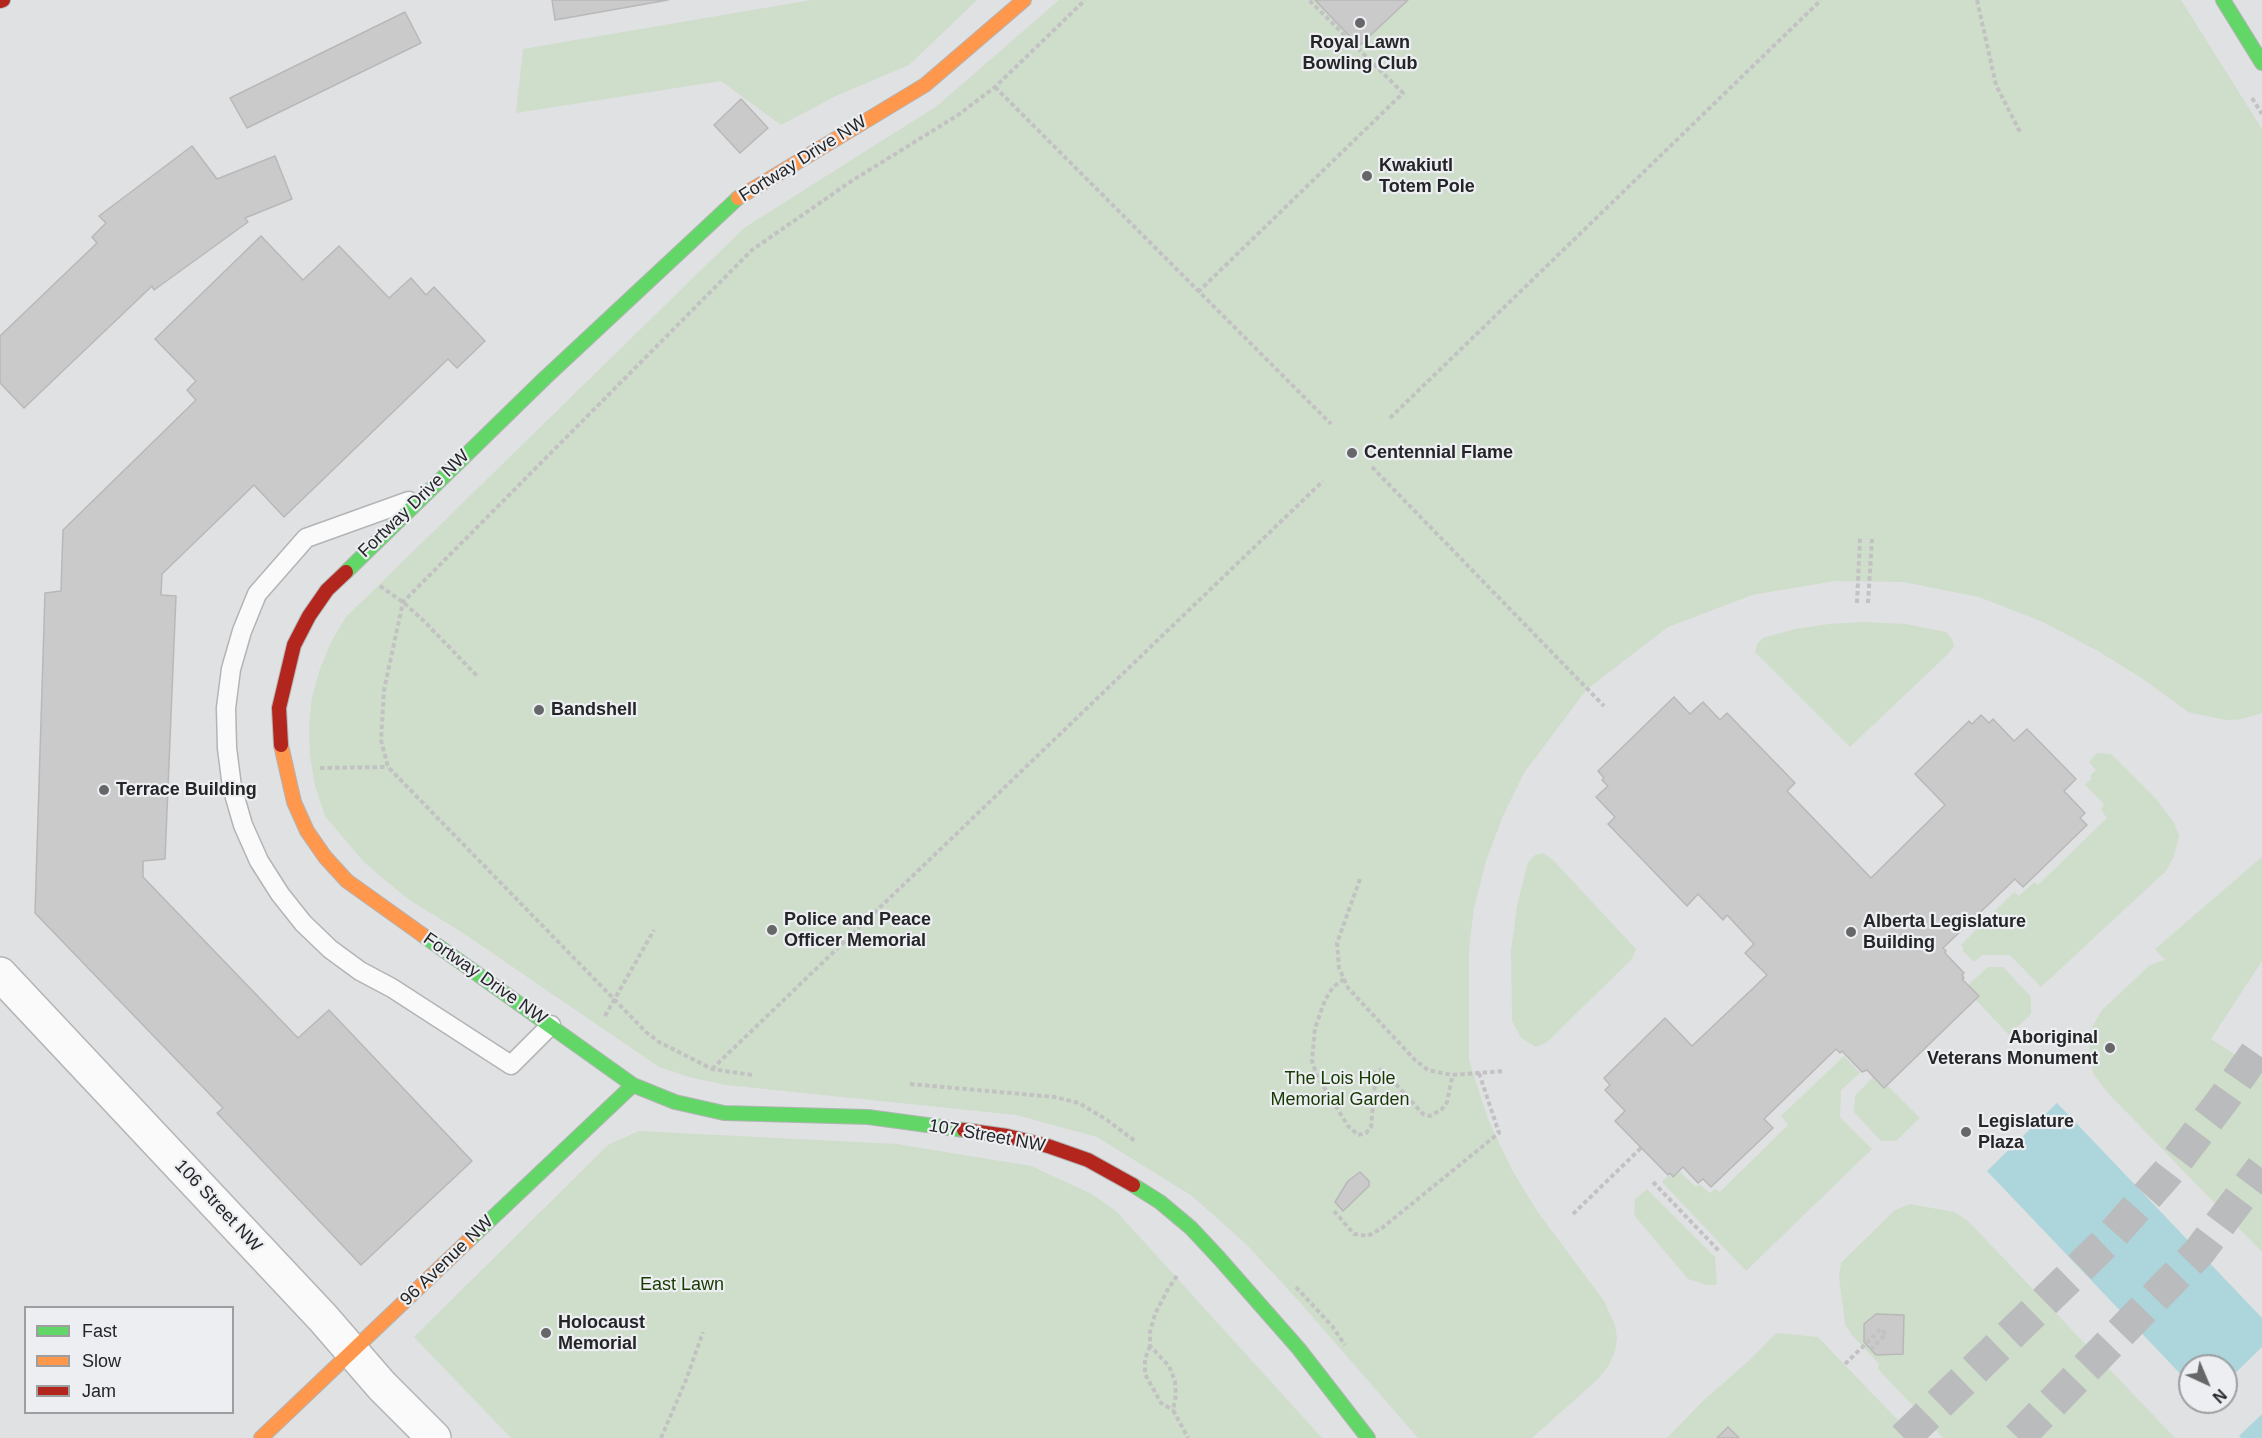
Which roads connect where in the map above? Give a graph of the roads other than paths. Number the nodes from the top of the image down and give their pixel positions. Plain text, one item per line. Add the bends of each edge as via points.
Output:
1 (1024, 0) edge
2 (2223, 0) edge
3 (2262, 63) edge
4 (422, 496) junction
5 (0, 974) edge
6 (550, 1026) junction
7 (633, 1085) junction
8 (353, 1351) junction
9 (261, 1438) edge
10 (434, 1438) edge
11 (1368, 1438) edge

1 - 4 street, Fortway Drive NW via 925,85 743,193
2 - 3 street
4 - 6 street, Fortway Drive NW via 327,590 294,645 279,708 285,769 307,831 347,881
4 - 6 lane via 306,538 257,594 231,669 227,748 232,787 259,861 291,909 330,949 511,1065
5 - 8 street, 106 Street NW
6 - 7 street, Fortway Drive NW
7 - 8 street, 96 Avenue NW
7 - 11 street, 107 Street NW via 675,1102 724,1113 868,1117 1007,1136 1088,1160 1151,1196 1191,1228 1299,1349
8 - 9 street, 96 Avenue NW
8 - 10 street, 106 Street NW

